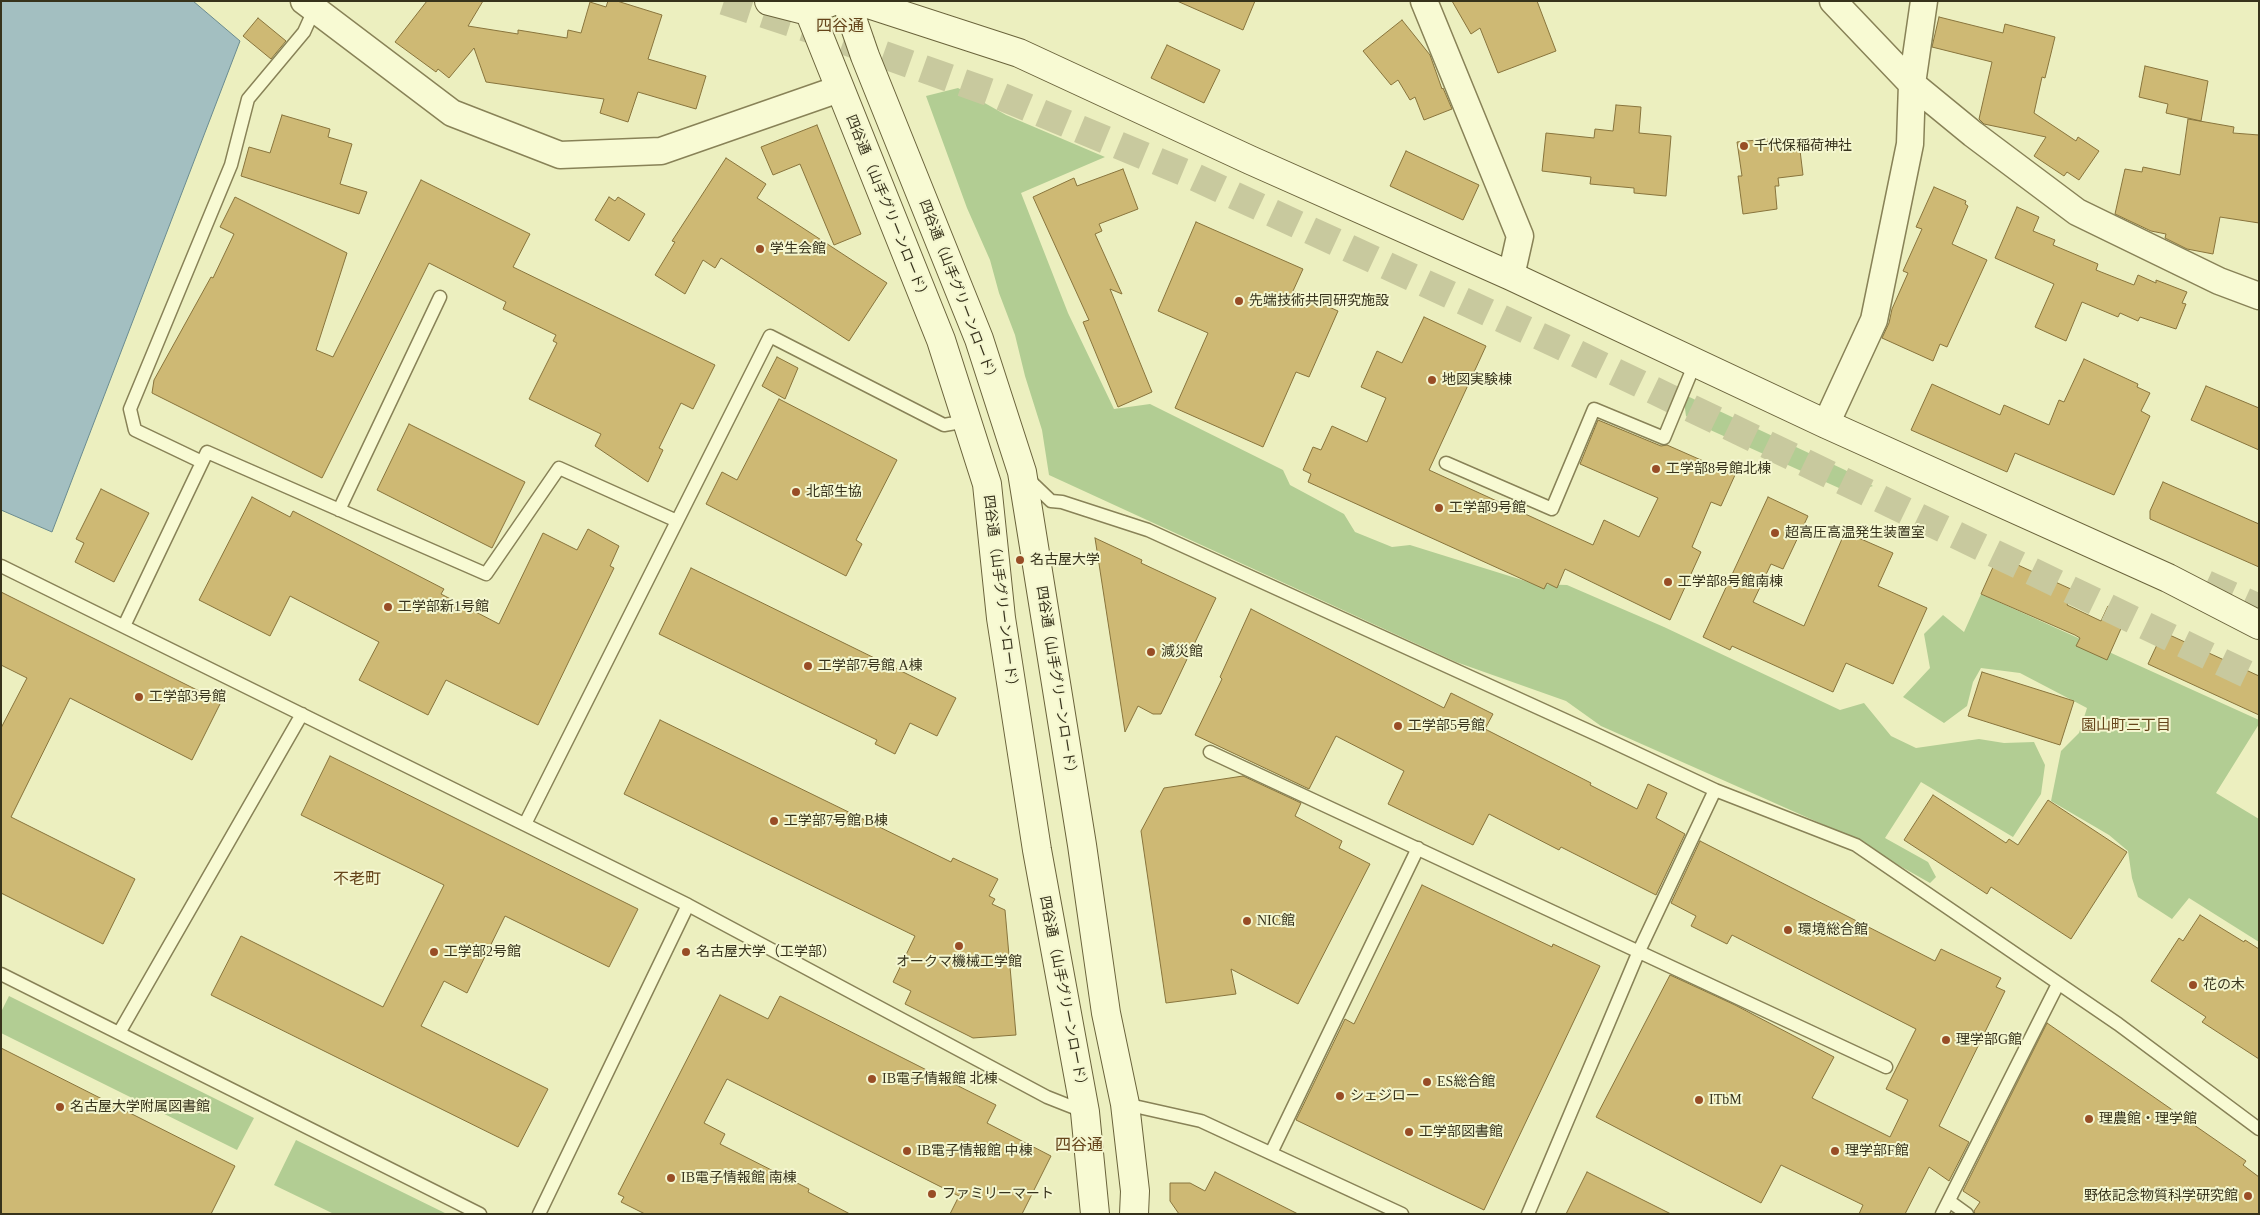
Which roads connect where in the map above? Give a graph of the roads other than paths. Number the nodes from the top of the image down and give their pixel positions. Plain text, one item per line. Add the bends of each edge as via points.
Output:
1 (769, 1) edge
2 (846, 1) edge
3 (859, 1) edge
4 (1424, 1) edge
5 (1833, 1) edge
6 (1924, 1) edge
7 (815, 5) edge
8 (309, 6) edge
9 (1912, 84) junction
10 (839, 89) junction
11 (1511, 276) junction
12 (2259, 296) edge
13 (440, 297) dead end
14 (1696, 362) junction
15 (967, 421) junction
16 (1826, 424) junction
17 (202, 462) junction
18 (1446, 463) dead end
19 (1022, 472) junction
20 (340, 510) junction
21 (677, 521) junction
22 (1, 566) edge
23 (2259, 625) edge
24 (124, 626) junction
25 (302, 714) junction
26 (1210, 752) dead end
27 (1715, 790) junction
28 (525, 824) junction
29 (1418, 848) junction
30 (688, 905) junction
31 (1639, 951) junction
32 (1, 974) edge
33 (2058, 984) junction
34 (119, 1033) junction
35 (1886, 1067) dead end
36 (1125, 1104) junction
37 (1085, 1112) junction
38 (2259, 1129) edge
39 (1271, 1154) junction
40 (1949, 1201) junction
41 (480, 1214) edge
42 (538, 1214) edge
43 (1095, 1214) edge
44 (1134, 1214) edge
45 (1402, 1214) edge
46 (1528, 1214) edge
47 (1942, 1214) edge
48 (1967, 1214) edge

1 - 7 street
2 - 19 street, 四谷通（山手グリーンロード） via 979,339
3 - 11 street via 1020,53
4 - 11 street via 1520,236
5 - 9 street
6 - 9 street
7 - 10 street, 四谷通 （山手グリーンロード）
8 - 10 street via 452,113 560,155 661,151
8 - 17 lane via 304,32 248,99 231,165 130,409 135,430
9 - 12 street via 1972,134 2077,212 2219,282
9 - 16 street via 1910,144 1874,320
10 - 15 street, 四谷通 （山手グリーンロード） via 941,340
11 - 14 street
13 - 20 lane
14 - 16 street
14 - 18 lane via 1664,438 1594,409 1552,509
15 - 21 lane via 944,425 770,336
15 - 37 street, 四谷通 （山手グリーンロード） via 986,484 1001,618 1037,850
16 - 23 street via 2168,578
17 - 20 lane via 207,452
17 - 24 lane
19 - 27 lane via 1051,501 1148,530
19 - 36 street, 四谷通（山手グリーンロード） via 1106,1013
20 - 21 lane via 486,574 559,468
21 - 28 lane
22 - 24 lane
24 - 25 lane
25 - 28 lane
25 - 34 lane
26 - 29 lane
27 - 31 lane
27 - 33 lane via 1856,844
28 - 30 lane
29 - 31 lane
29 - 39 lane
30 - 37 lane via 1047,1097
30 - 42 lane
31 - 35 lane
31 - 46 lane
32 - 34 lane
33 - 38 lane via 2118,1024
33 - 40 lane
34 - 41 lane
36 - 39 lane via 1200,1121
36 - 44 street, 四谷通（山手グリーンロード） via 1135,1191
37 - 43 street, 四谷通 （山手グリーンロード）
39 - 45 lane
40 - 47 lane
40 - 48 lane

